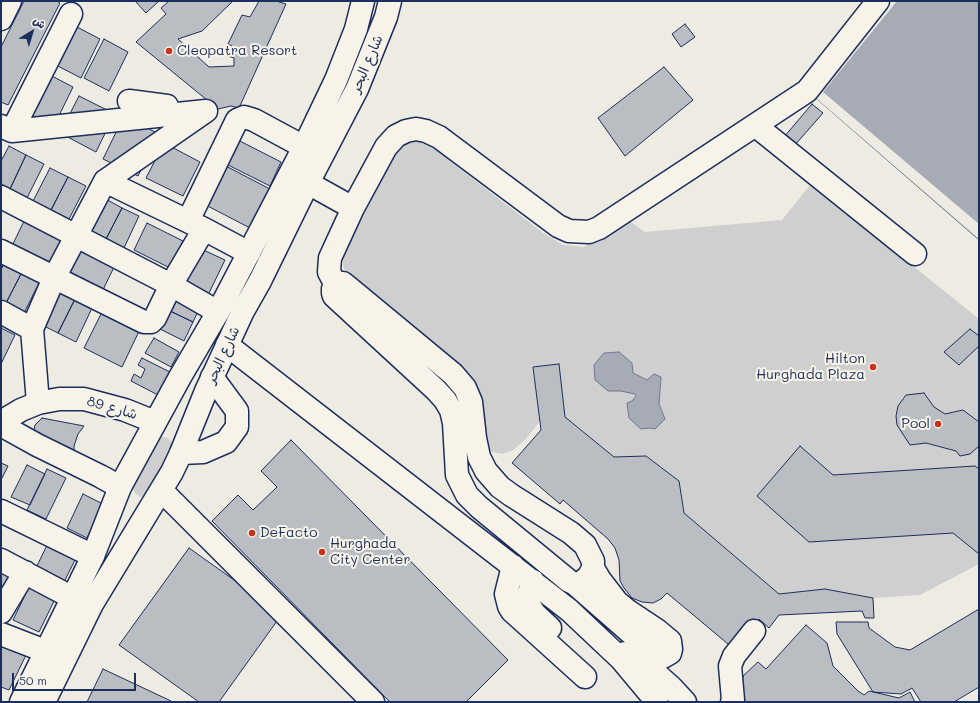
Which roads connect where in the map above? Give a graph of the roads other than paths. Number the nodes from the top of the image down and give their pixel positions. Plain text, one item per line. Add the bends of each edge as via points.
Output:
1 (10, 1) edge
2 (363, 1) edge
3 (390, 1) edge
4 (878, 1) edge
5 (71, 14) dead end
6 (1, 19) edge
7 (129, 101) dead end
8 (206, 111) junction
9 (756, 126) junction
10 (6, 129) edge
11 (304, 147) junction
12 (105, 181) junction
13 (308, 183) junction
14 (1, 197) edge
15 (353, 208) junction
16 (196, 225) junction
17 (75, 236) junction
18 (1, 252) edge
19 (249, 253) junction
20 (915, 254) dead end
21 (54, 278) junction
22 (171, 285) junction
23 (336, 285) junction
24 (1, 312) edge
25 (218, 312) junction
26 (32, 329) junction
27 (227, 345) junction
28 (212, 377) junction
29 (38, 403) junction
30 (155, 422) junction
31 (1, 424) edge
32 (181, 453) junction
33 (479, 457) junction
34 (456, 464) junction
35 (120, 487) junction
36 (162, 491) junction
37 (1, 511) edge
38 (93, 556) junction
39 (1, 560) edge
40 (514, 566) junction
41 (593, 568) junction
42 (25, 572) junction
43 (533, 581) junction
44 (575, 584) junction
45 (73, 598) junction
46 (1, 612) edge
47 (754, 631) dead end
48 (1, 634) edge
49 (603, 641) junction
50 (45, 651) junction
51 (21, 702) edge
52 (44, 702) edge
53 (373, 702) edge
54 (657, 702) edge
55 (685, 702) edge
56 (732, 702) edge

1 - 6 street
2 - 11 street, شارع البحر via 356,29 336,80
3 - 13 street, شارع البحر via 357,89
4 - 9 street via 807,91
5 - 10 street
7 - 8 street
8 - 10 street
8 - 12 street
9 - 15 street via 589,232 569,231 558,226 439,137 416,129 396,136 386,147
9 - 20 street
11 - 16 street via 254,120 244,117 237,120
11 - 19 street, شارع البحر
12 - 16 street
12 - 17 street
13 - 15 street
13 - 27 street, شارع البحر
14 - 17 street
15 - 23 street via 330,258 330,272
16 - 19 street
16 - 22 street
17 - 21 street
17 - 22 street
18 - 21 street
19 - 25 street, شارع البحر
21 - 22 street via 144,322 151,322 155,318
21 - 26 street
22 - 25 street
23 - 33 street via 342,283 348,287 453,374 465,388 471,402
23 - 34 street via 334,296 445,400 451,410 454,424
24 - 26 street
25 - 30 street, شارع البحر
26 - 29 street
27 - 28 street, شارع البحر
27 - 40 street
28 - 32 street, شارع البحر
28 - 32 street via 237,411 237,427 226,442 203,452
29 - 30 street, شارع 89 via 59,399 84,399 125,410
29 - 31 street, شارع 89 via 21,410
30 - 35 street, شارع البحر
31 - 35 street, شارع 89
32 - 36 street, شارع البحر
33 - 34 street
33 - 41 street via 486,471 500,487 579,538 590,553
34 - 44 street via 457,474 466,495
35 - 38 street, شارع البحر
36 - 52 street, شارع البحر via 92,604
36 - 53 street
37 - 38 street
38 - 45 street, شارع البحر
39 - 42 street
40 - 43 street
40 - 43 street via 506,594 512,611 590,672 531,610 528,596
41 - 44 street via 590,576
41 - 44 street via 617,602 670,641 670,653 663,657 655,654
42 - 45 street
42 - 46 street
43 - 49 street
45 - 50 street, شارع البحر
47 - 56 street via 734,656 730,666
48 - 50 street
49 - 54 street
49 - 55 street via 653,671
50 - 51 street, شارع البحر

